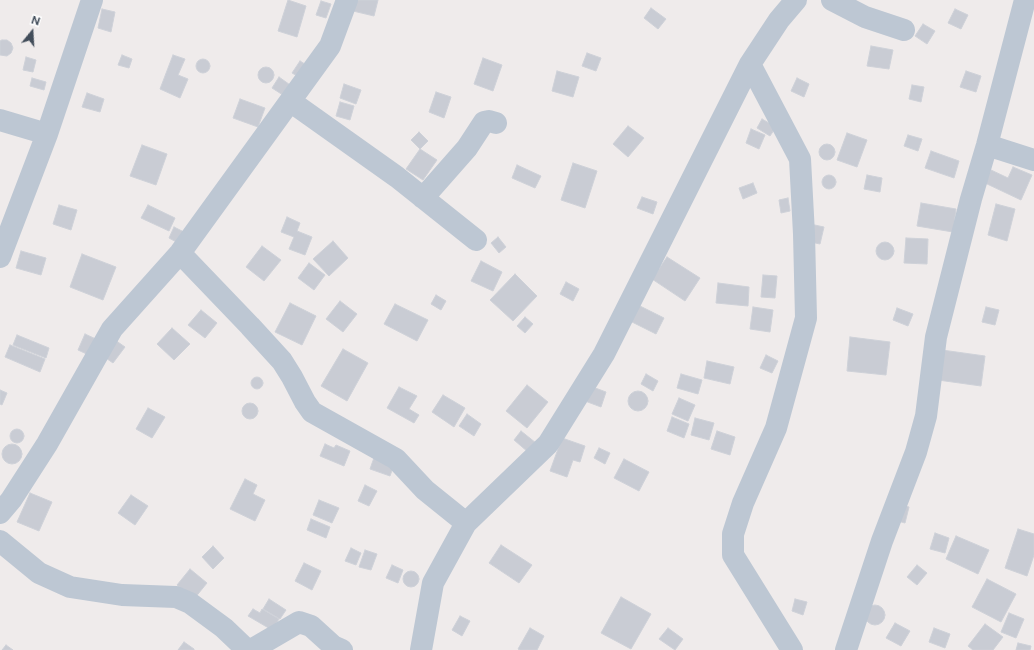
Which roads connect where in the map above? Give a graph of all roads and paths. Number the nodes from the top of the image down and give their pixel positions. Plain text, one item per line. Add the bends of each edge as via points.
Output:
1 (92, 0) edge
2 (347, 0) edge
3 (796, 0) edge
4 (832, 0) edge
5 (1025, 0) edge
6 (1028, 0) edge
7 (1034, 6) edge
8 (904, 30) dead end
9 (750, 64) junction
10 (290, 101) junction
11 (0, 120) edge
12 (496, 123) dead end
13 (47, 134) junction
14 (987, 145) junction
15 (1034, 160) edge
16 (423, 198) junction
17 (476, 240) dead end
18 (180, 253) junction
19 (0, 257) edge
20 (0, 513) edge
21 (466, 523) junction
22 (0, 541) edge
23 (247, 650) edge
24 (251, 650) edge
25 (342, 650) edge
26 (421, 650) edge
27 (792, 650) edge
28 (846, 650) edge

1 - 13 street
2 - 10 street via 330,46
3 - 9 street via 779,20
4 - 8 street via 865,18
5 - 14 street
6 - 7 street
9 - 21 street via 604,354 548,444
9 - 27 street via 800,159 806,318 776,428 742,503 734,534 733,555
10 - 16 street
10 - 18 street
11 - 13 street
12 - 16 street via 484,122 467,148
13 - 19 street
14 - 15 street
14 - 28 street via 970,199 936,338 926,416 916,452 882,541
16 - 17 street
18 - 20 street via 112,329 47,444
18 - 21 street via 282,361 312,412 396,459 425,490
21 - 26 street via 434,583
22 - 23 street via 39,573 70,587 122,595 176,597 190,603 224,628
24 - 25 street via 299,622 311,626 333,646

